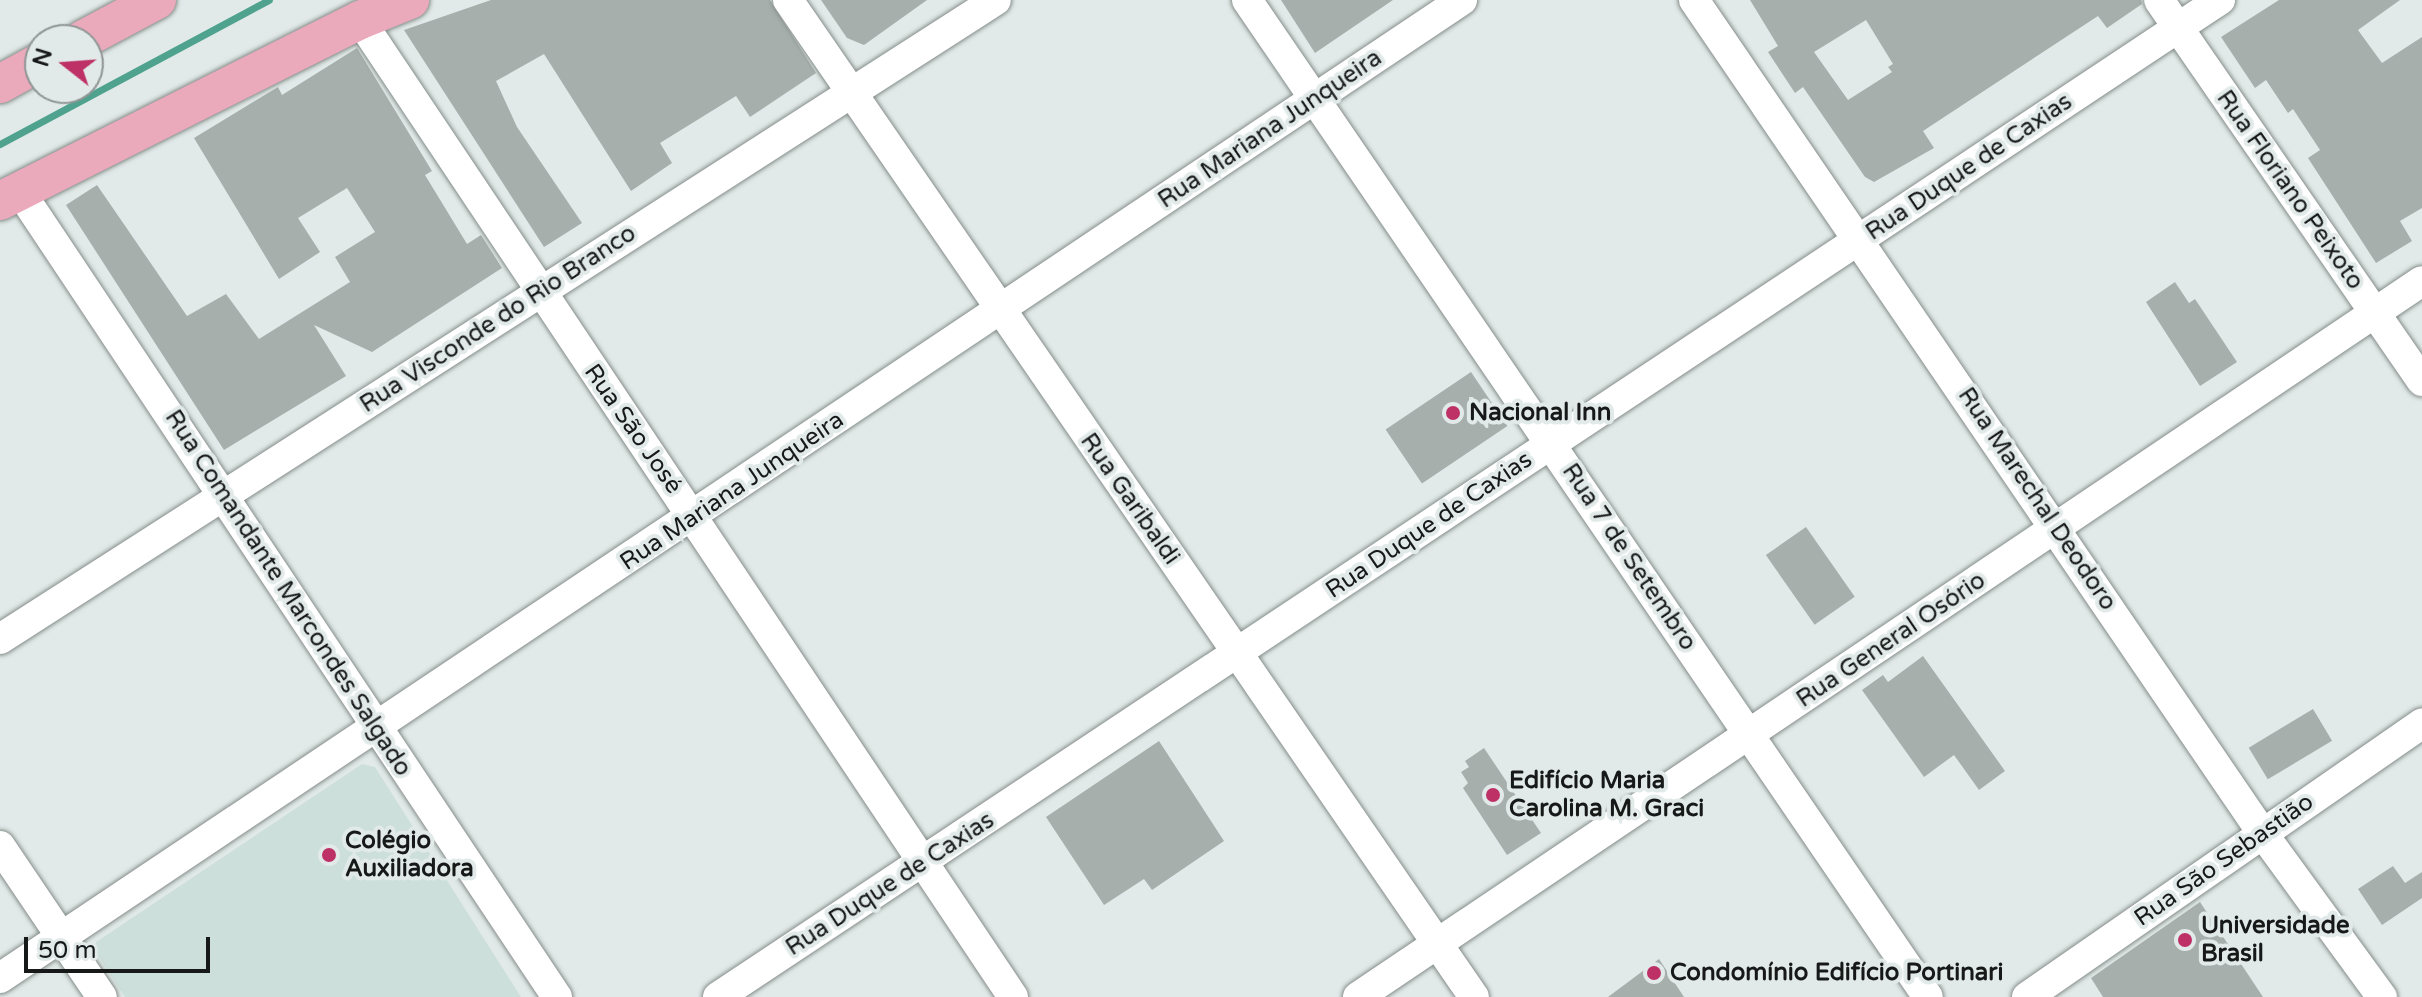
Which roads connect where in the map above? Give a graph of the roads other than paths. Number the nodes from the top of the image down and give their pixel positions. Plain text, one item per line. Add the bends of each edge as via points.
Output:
1 (157, 0) edge
2 (410, 0) edge
3 (788, 0) edge
4 (996, 0) edge
5 (1247, 0) edge
6 (1462, 0) edge
7 (1694, 0) edge
8 (2159, 0) edge
9 (2220, 0) edge
10 (360, 20) junction
11 (2177, 27) junction
12 (104, 28) edge
13 (24, 71) edge
14 (0, 84) edge
15 (854, 92) junction
16 (1312, 100) junction
17 (9, 196) edge
18 (1860, 240) junction
19 (2422, 281) edge
20 (539, 292) junction
21 (1000, 312) junction
22 (2375, 313) junction
23 (2422, 381) edge
24 (1552, 444) junction
25 (225, 494) junction
26 (694, 517) junction
27 (2058, 528) junction
28 (0, 639) edge
29 (1238, 652) junction
30 (2422, 723) edge
31 (375, 726) junction
32 (1749, 735) junction
33 (2263, 834) junction
34 (0, 846) edge
35 (923, 862) junction
36 (61, 937) junction
37 (1437, 943) junction
38 (0, 978) edge
39 (102, 997) edge
40 (557, 997) edge
41 (718, 997) edge
42 (1013, 997) edge
43 (1358, 997) edge
44 (1474, 997) edge
45 (1928, 997) edge
46 (2027, 997) edge
47 (2382, 997) edge

1 - 12 main road
2 - 10 main road
3 - 15 street, Rua Garibaldi
4 - 15 street, Rua Visconde do Rio Branco
5 - 16 street, Rua 7 de Setembro
6 - 16 street, Rua Mariana Junqueira
7 - 18 street, Rua Marechal Deodoro
8 - 11 street, Rua Floriano Peixoto
9 - 11 street, Rua Duque de Caxias
10 - 17 main road
10 - 20 street, Rua São José
11 - 18 street, Rua Duque de Caxias
11 - 22 street, Rua Floriano Peixoto
13 - 14 main road
15 - 20 street, Rua Visconde do Rio Branco
15 - 21 street, Rua Garibaldi
16 - 21 street, Rua Mariana Junqueira
16 - 24 street, Rua 7 de Setembro
17 - 25 street, Rua Comandante Marcondes Salgado
18 - 24 street, Rua Duque de Caxias
18 - 27 street, Rua Marechal Deodoro
19 - 22 street, Rua General Osório
20 - 25 street, Rua Visconde do Rio Branco
20 - 26 street, Rua São José
21 - 26 street, Rua Mariana Junqueira
21 - 29 street, Rua Garibaldi
22 - 23 street, Rua Floriano Peixoto
22 - 27 street, Rua General Osório
24 - 29 street, Rua Duque de Caxias
24 - 32 street, Rua 7 de Setembro
25 - 28 street, Rua Visconde do Rio Branco
25 - 31 street, Rua Comandante Marcondes Salgado
26 - 31 street, Rua Mariana Junqueira
26 - 35 street, Rua São José
27 - 32 street, Rua General Osório
27 - 33 street, Rua Marechal Deodoro
29 - 35 street, Rua Duque de Caxias
29 - 37 street, Rua Garibaldi
30 - 33 street, Rua São Sebastião
31 - 36 street, Rua Mariana Junqueira
31 - 40 street, Rua Comandante Marcondes Salgado
32 - 37 street, Rua General Osório
32 - 45 street, Rua 7 de Setembro
33 - 46 street, Rua São Sebastião
33 - 47 street, Rua Marechal Deodoro
34 - 36 street
35 - 41 street, Rua Duque de Caxias
35 - 42 street, Rua São José
36 - 38 street, Rua Mariana Junqueira
36 - 39 street
37 - 43 street, Rua General Osório
37 - 44 street, Rua Garibaldi

